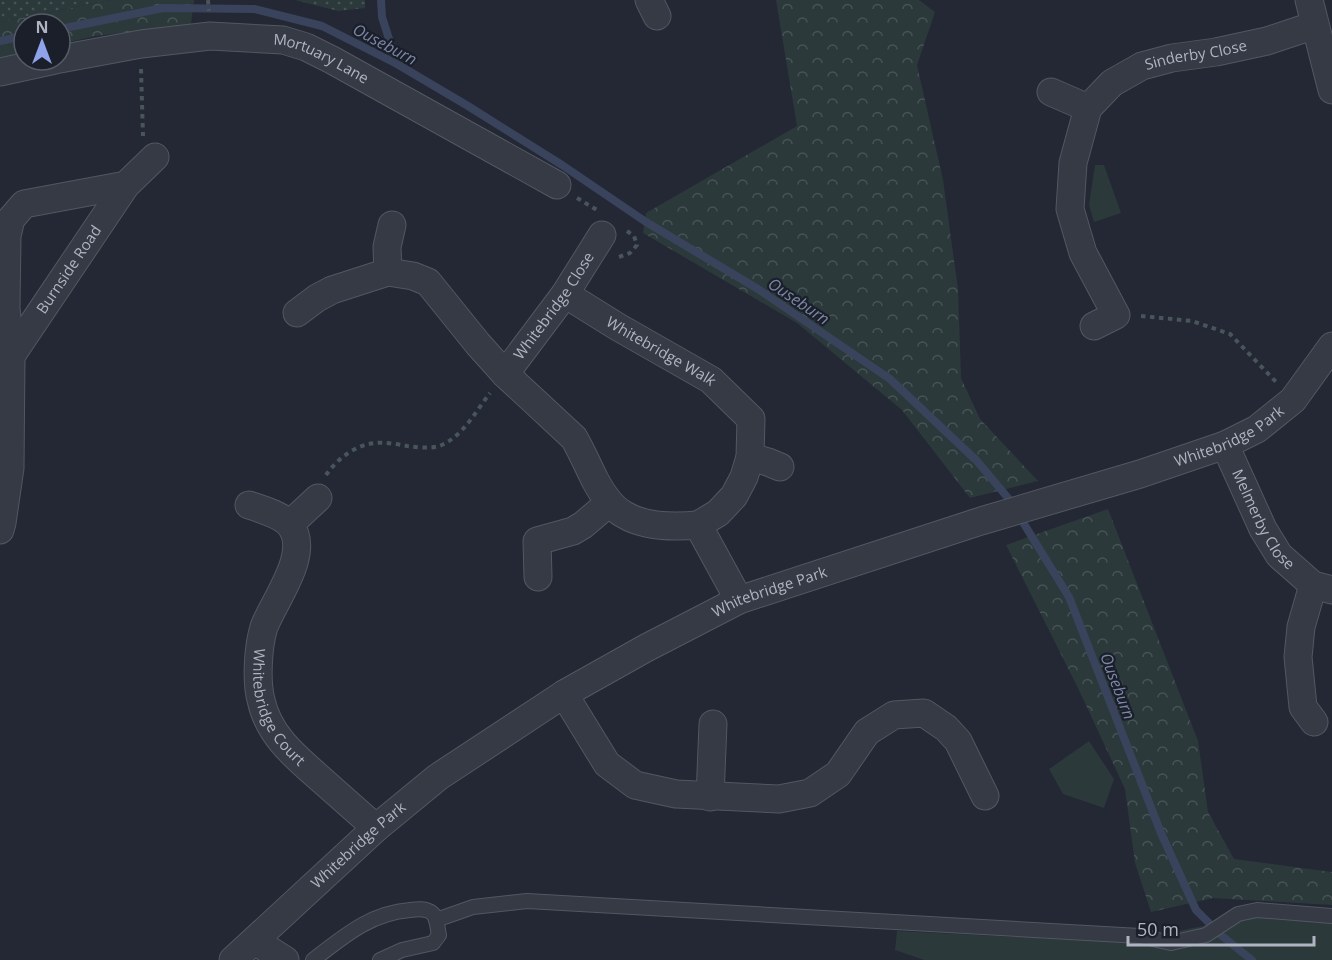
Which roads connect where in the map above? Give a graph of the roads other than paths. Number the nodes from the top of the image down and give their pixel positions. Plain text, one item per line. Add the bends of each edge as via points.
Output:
1 (1312, 13) edge
2 (72, 57) edge
3 (1332, 90) edge
4 (1051, 92) dead end
5 (1088, 108) junction
6 (155, 157) road end
7 (126, 185) junction
8 (557, 185) dead end
9 (392, 225) dead end
10 (602, 235) dead end
11 (388, 272) junction
12 (565, 294) junction
13 (297, 313) dead end
14 (1113, 319) road end
15 (1332, 346) edge
16 (11, 356) junction
17 (505, 374) junction
18 (1225, 445) junction
19 (750, 457) junction
20 (780, 467) dead end
21 (318, 498) road end
22 (609, 503) junction
23 (249, 505) dead end
24 (290, 524) junction
25 (698, 525) junction
26 (0, 530) edge
27 (538, 577) dead end
28 (1323, 588) edge
29 (739, 600) junction
30 (564, 694) junction
31 (1314, 722) dead end
32 (713, 724) dead end
33 (985, 796) dead end
34 (710, 797) junction
35 (376, 828) junction
36 (1332, 916) edge
37 (436, 920) junction
38 (255, 941) junction
39 (233, 960) edge
40 (285, 960) edge
41 (313, 960) edge
42 (380, 960) edge

1 - 3 street
1 - 5 street, Sinderby Close via 1267,40 1143,66 1112,83
2 - 8 street, Mortuary Lane via 210,36 284,40 332,60
4 - 5 street
5 - 14 street, Sinderby Close via 1074,163 1070,209 1083,253
6 - 7 street, Burnside Road
7 - 16 street, Burnside Road
7 - 16 street via 24,204 11,219 7,236 6,308
9 - 11 street via 387,247
10 - 12 street, Whitebridge Close
11 - 13 street, Whitebridge Close via 332,290
11 - 17 street, Whitebridge Close via 428,282
12 - 17 street, Whitebridge Close
12 - 19 street, Whitebridge Walk via 711,380 751,419
15 - 18 street, Whitebridge Park via 1293,400 1257,429
16 - 26 street via 10,468
17 - 22 street, Whitebridge Close via 574,438
18 - 28 street, Melmerby Close via 1273,547
18 - 29 street, Whitebridge Park
19 - 20 street
19 - 25 street via 734,496 718,513
21 - 24 street
22 - 25 street, Whitebridge Close via 625,516 649,524
22 - 27 street via 573,531 526,538
23 - 24 street
24 - 35 street, Whitebridge Court via 296,537 296,558 264,628 258,665 261,700 270,726 286,748
25 - 29 street
28 - 31 street, Melmerby Close via 1301,627 1298,657 1303,707
29 - 30 street, Whitebridge Park
30 - 34 street via 608,764 635,784 675,794
30 - 35 street, Whitebridge Park via 438,777
32 - 34 street
33 - 34 street via 958,741 924,713 894,715 867,732 837,774 810,793 779,799
35 - 38 street, Whitebridge Park
36 - 37 lane via 1257,910 1238,914 1206,935 1171,943 1140,936 527,901 473,908
37 - 41 lane via 430,911 422,909 389,914 352,930
37 - 42 lane via 439,935 433,943
38 - 39 street, Whitebridge Park
38 - 40 street

